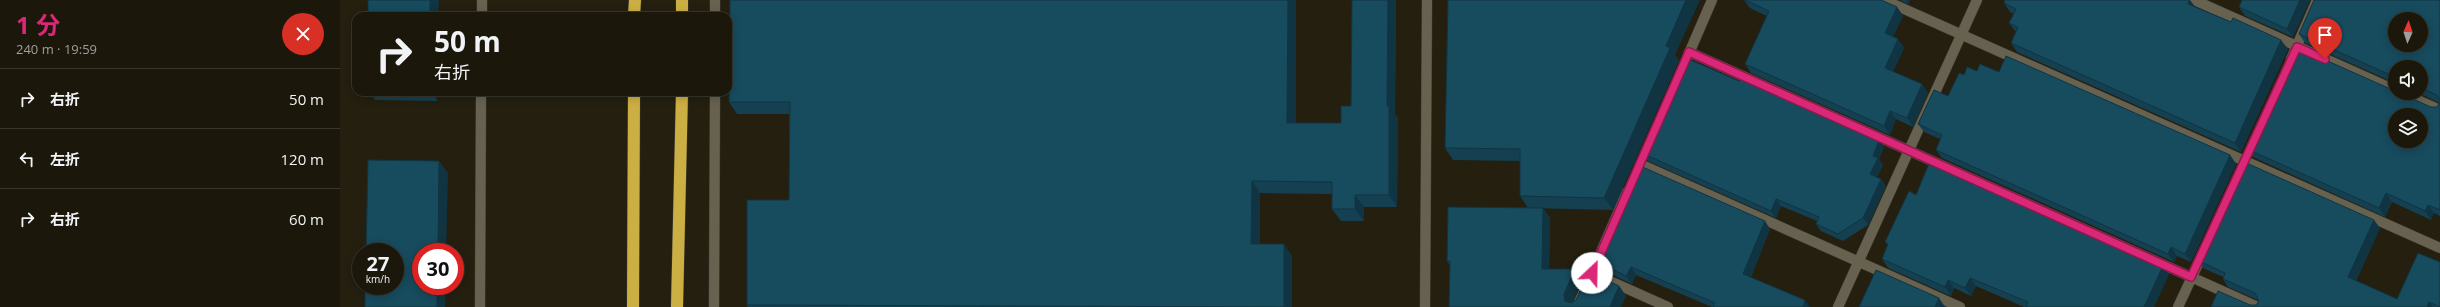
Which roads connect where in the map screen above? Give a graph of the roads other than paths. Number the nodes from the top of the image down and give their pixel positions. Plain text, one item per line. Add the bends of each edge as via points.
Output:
1 (482, 0) edge
2 (634, 0) edge
3 (682, 0) edge
4 (715, 0) edge
5 (1427, 0) edge
6 (1712, 0) edge
7 (1884, 0) edge
8 (1977, 0) edge
9 (2194, 0) edge
10 (2317, 0) edge
11 (482, 12) edge
12 (634, 12) edge
13 (682, 12) edge
14 (715, 12) edge
15 (1961, 35) junction
16 (2297, 47) junction
17 (1689, 52) junction
18 (1683, 66) edge
19 (2287, 68) edge
20 (2388, 87) edge
21 (481, 96) edge
22 (634, 96) edge
23 (682, 96) edge
24 (715, 96) edge
25 (2418, 100) edge
26 (2440, 110) edge
27 (1907, 151) junction
28 (1640, 164) edge
29 (1630, 186) edge
30 (2208, 241) edge
31 (2440, 248) edge
32 (1858, 262) junction
33 (1592, 273) junction
34 (2191, 277) junction
35 (480, 307) edge
36 (633, 307) edge
37 (677, 307) edge
38 (714, 307) edge
39 (1425, 307) edge
40 (1577, 307) edge
41 (1668, 307) edge
42 (1838, 307) edge
43 (1960, 307) edge
44 (2178, 307) edge
45 (2258, 307) edge

1 - 11 street
2 - 12 highway
3 - 13 highway
4 - 14 street
5 - 39 street
6 - 17 street
7 - 15 street
8 - 15 street
9 - 16 street
10 - 16 street
15 - 27 street
15 - 31 street
16 - 19 street
16 - 20 street
17 - 18 street
17 - 27 street
21 - 35 street
22 - 36 highway
23 - 37 highway
24 - 38 street
25 - 26 street
27 - 32 street
27 - 34 street
28 - 32 street
29 - 33 street
30 - 34 street
32 - 42 street
32 - 43 street
33 - 40 street
33 - 41 street
34 - 44 street
34 - 45 street

